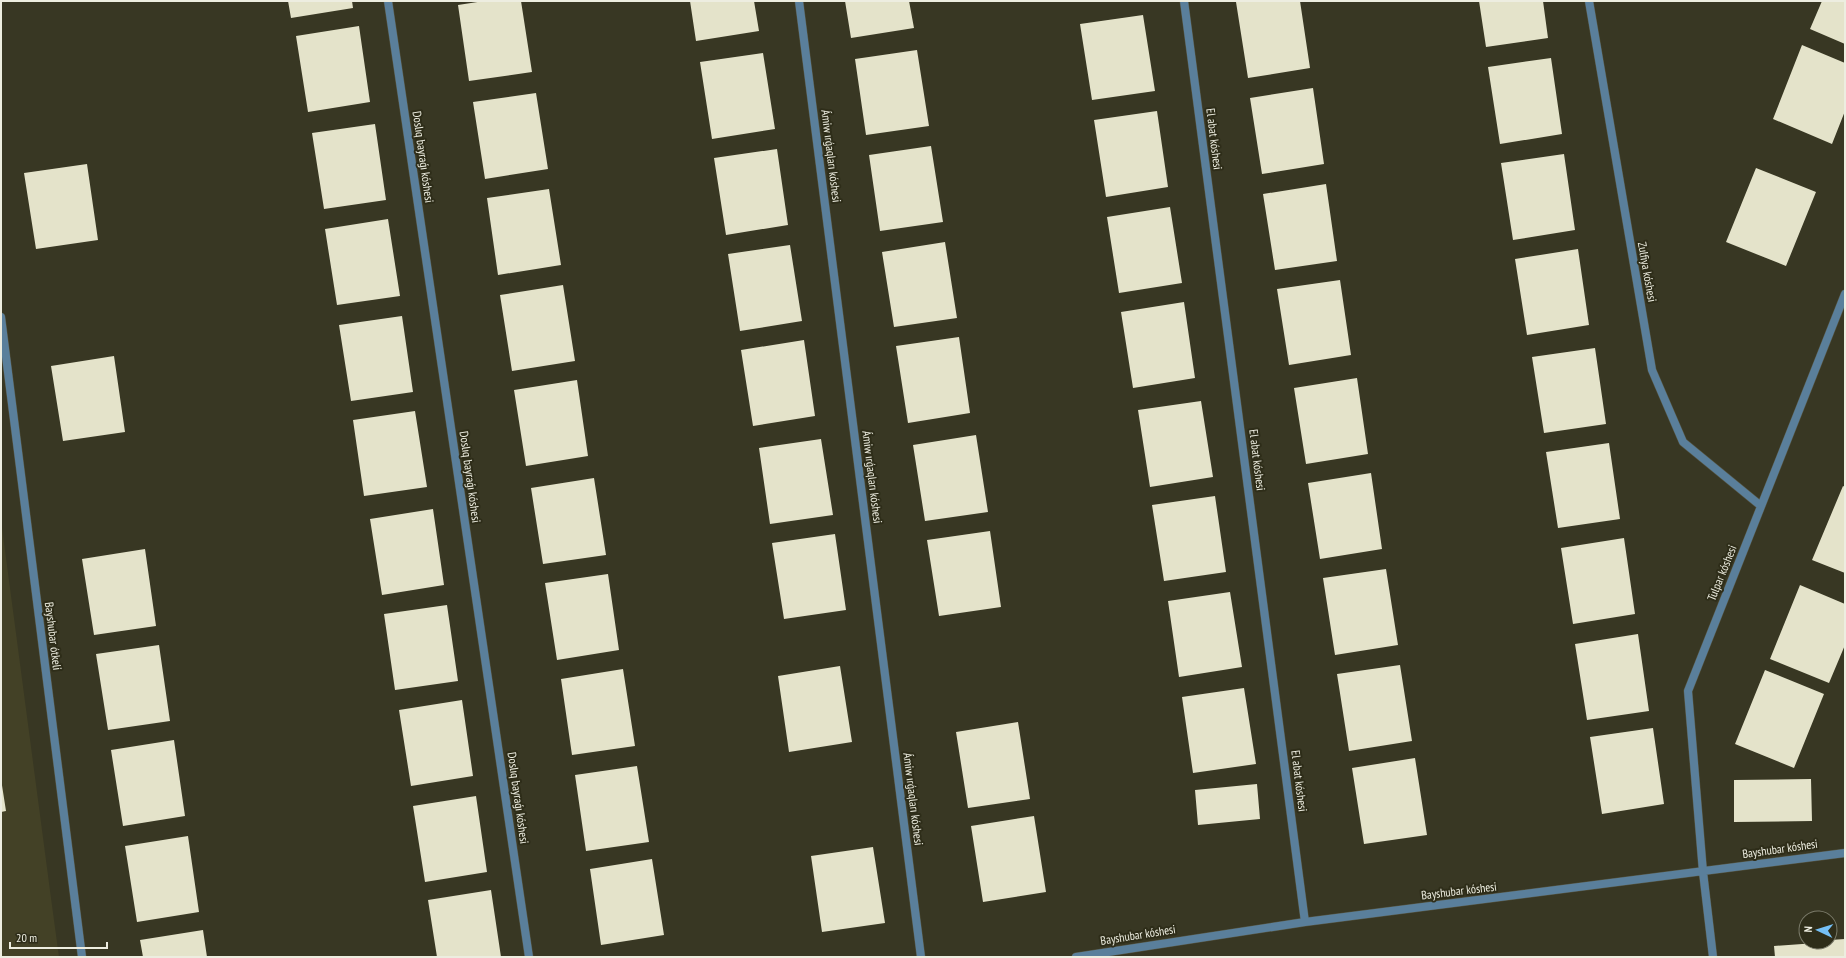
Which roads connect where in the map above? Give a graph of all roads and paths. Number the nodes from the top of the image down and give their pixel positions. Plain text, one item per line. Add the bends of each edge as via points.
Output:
1 (388, 1) edge
2 (799, 1) edge
3 (1184, 1) edge
4 (1589, 1) edge
5 (1845, 294) edge
6 (1, 318) edge
7 (1761, 506) junction
8 (1845, 853) edge
9 (1703, 872) junction
10 (1305, 922) junction
11 (82, 957) edge
12 (529, 957) edge
13 (921, 957) edge
14 (1076, 957) edge
15 (1713, 957) edge

1 - 12 street, Doslıq bayraǵı kóshesi
2 - 13 street, Ámiw ırǵaqları kóshesi
3 - 10 street, El abat kóshesi
4 - 7 street, Zulfiya kóshesi via 1652,370 1682,442
5 - 7 street, Tulpar kóshesi
6 - 11 street, Bayshubar ótkeli
7 - 9 street, Tulpar kóshesi via 1688,690
8 - 9 street, Bayshubar kóshesi
9 - 10 street, Bayshubar kóshesi
9 - 15 street, Tulpar kóshesi
10 - 14 street, Bayshubar kóshesi

